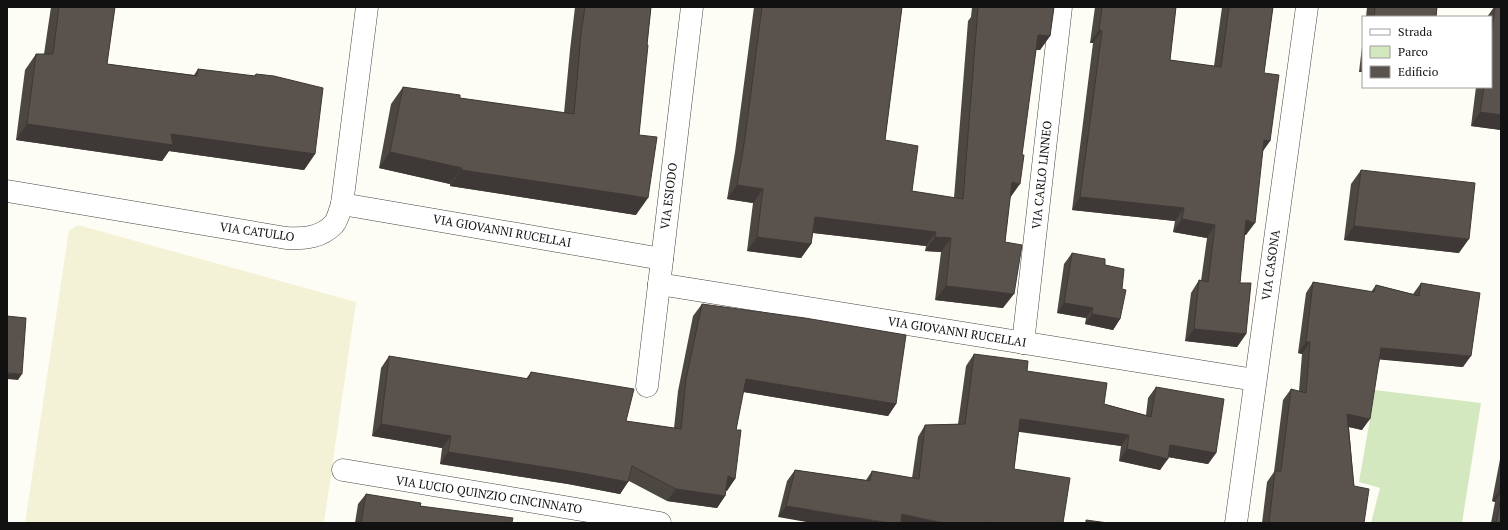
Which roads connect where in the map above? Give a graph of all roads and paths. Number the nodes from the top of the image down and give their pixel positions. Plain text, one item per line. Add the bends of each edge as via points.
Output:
1 (367, 7) edge
2 (692, 7) edge
3 (1061, 7) edge
4 (1307, 7) edge
5 (7, 191) edge
6 (342, 204) junction
7 (662, 259) junction
8 (659, 284) junction
9 (1023, 343) junction
10 (1255, 380) junction
11 (647, 386) dead end
12 (342, 470) dead end
13 (660, 523) edge
14 (1236, 523) edge

1 - 6 street, VIA CATULLO
2 - 7 street, VIA ESIODO
3 - 9 street, VIA CARLO LINNEO
4 - 10 street, VIA CASONA
5 - 6 street, VIA CATULLO via 286,238 305,239 322,233 334,223
6 - 7 street, VIA GIOVANNI RUCELLAI
7 - 8 street, VIA ESIODO
8 - 9 street, VIA GIOVANNI RUCELLAI
8 - 11 street, VIA ESIODO
9 - 10 street, VIA GIOVANNI RUCELLAI
10 - 14 street, VIA CASONA
12 - 13 street, VIA LUCIO QUINZIO CINCINNATO

